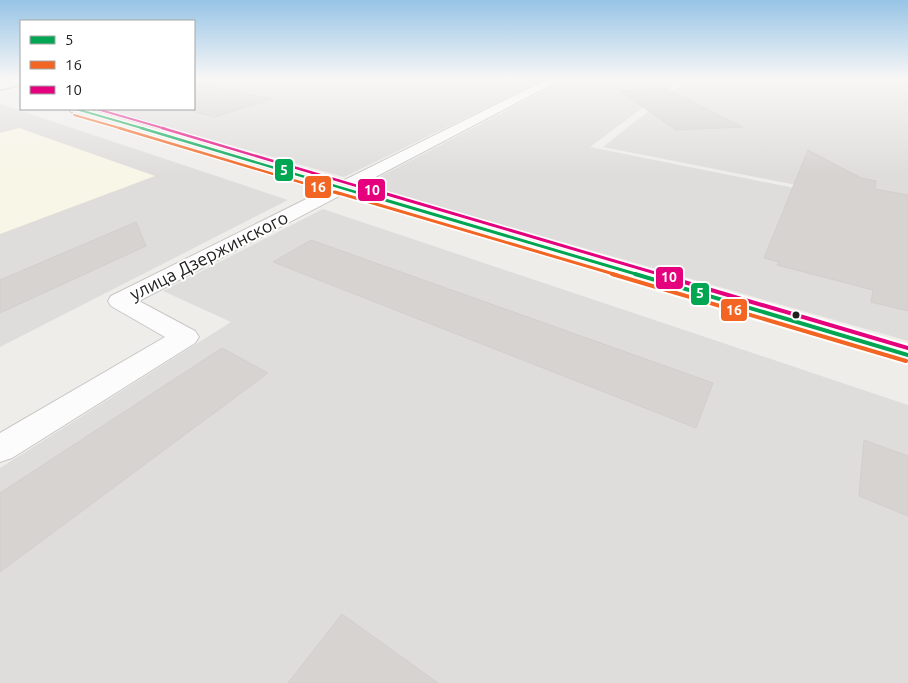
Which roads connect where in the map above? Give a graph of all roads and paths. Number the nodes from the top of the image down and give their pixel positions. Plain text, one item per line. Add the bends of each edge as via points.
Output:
1 (82, 111) edge
2 (492, 111) edge
3 (342, 188) junction
4 (908, 355) edge
5 (0, 448) edge

1 - 3 main road
2 - 3 street, улица Дзержинского
3 - 4 main road
3 - 5 street, улица Дзержинского via 120,302 185,336

